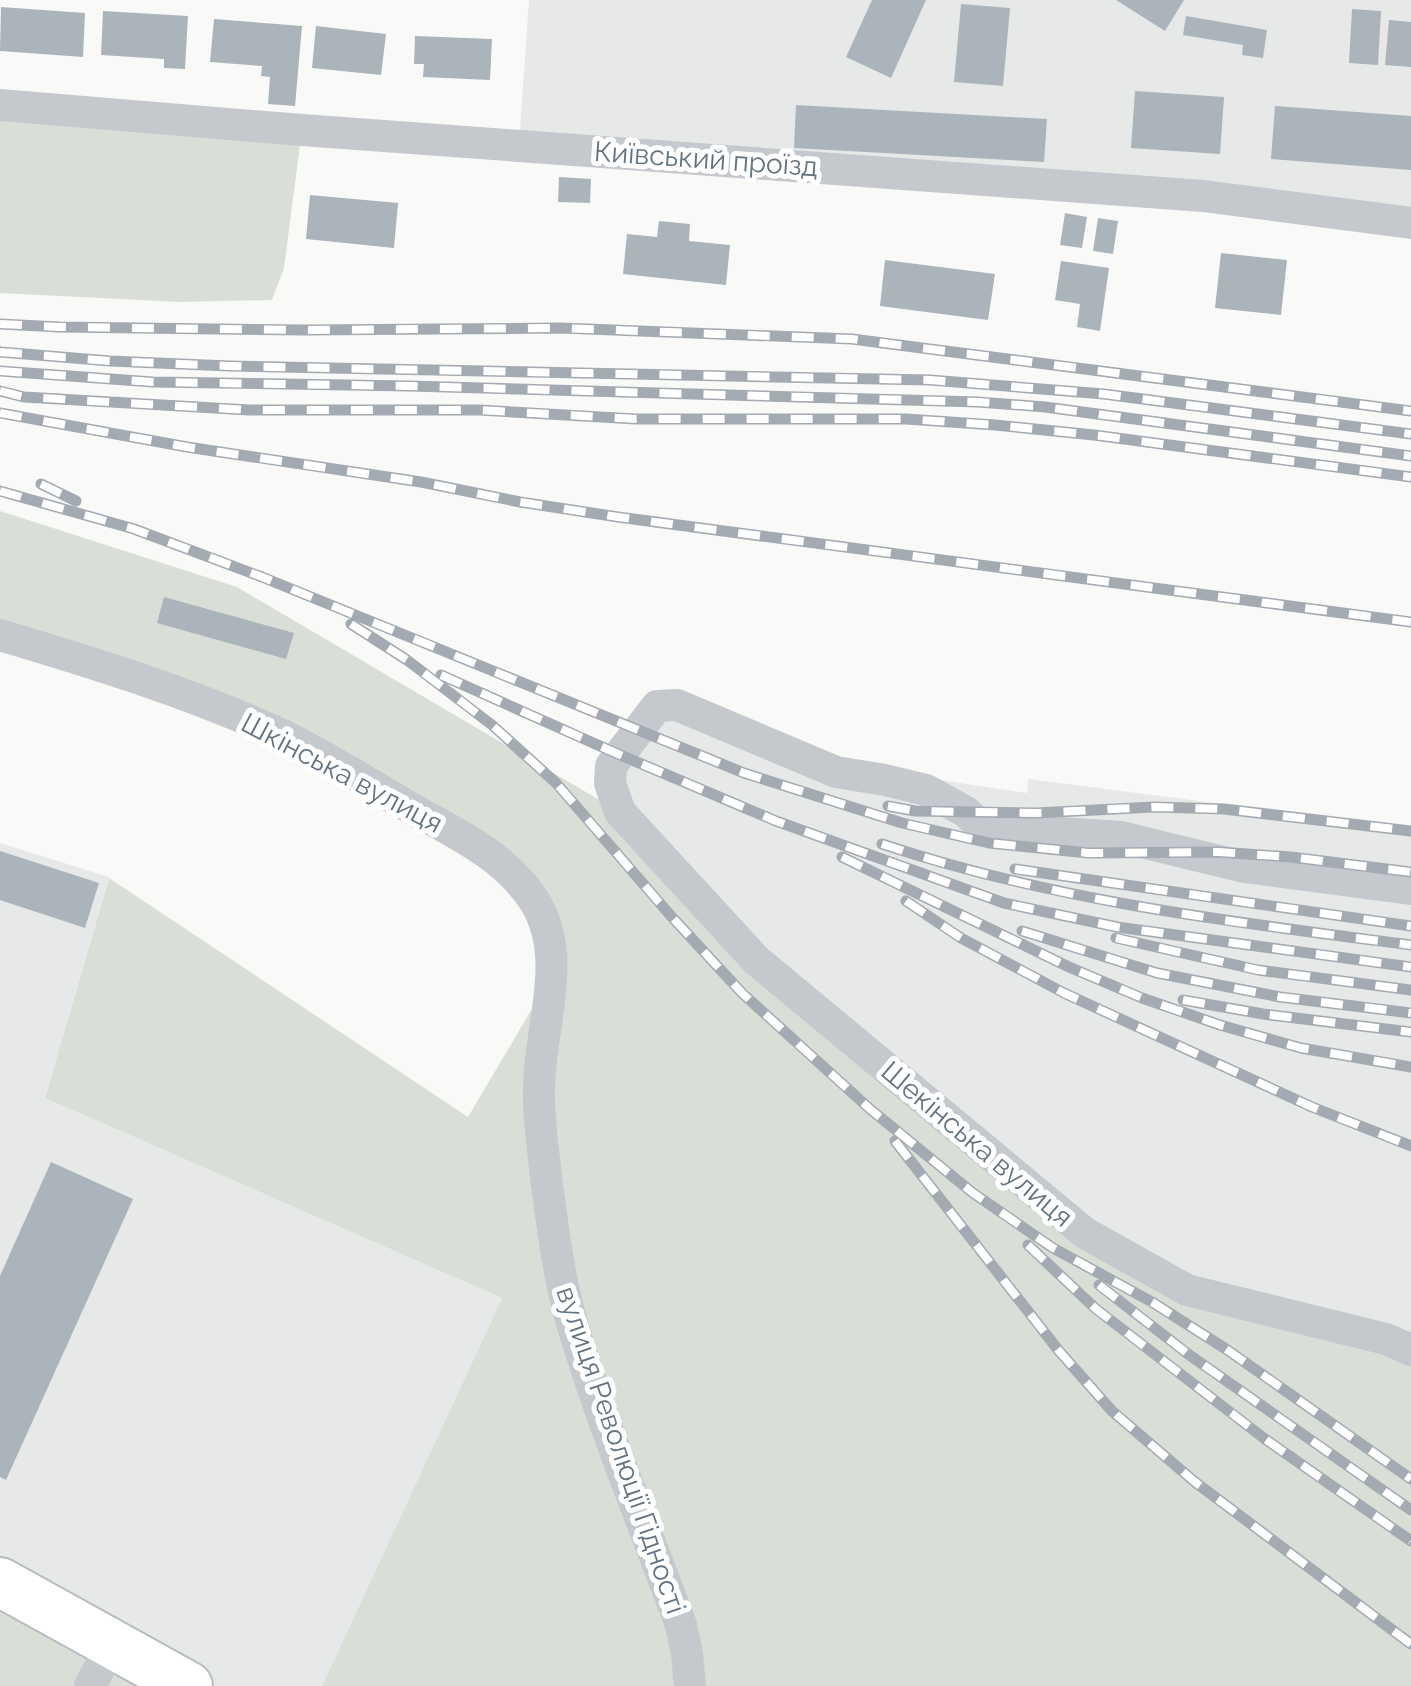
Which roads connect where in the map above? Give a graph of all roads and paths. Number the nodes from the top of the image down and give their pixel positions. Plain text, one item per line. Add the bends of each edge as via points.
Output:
1 (0, 105) edge
2 (1411, 223) edge
3 (0, 635) edge
4 (1411, 889) edge
5 (552, 974) joint
6 (1411, 1350) edge
7 (0, 1582) edge
8 (112, 1644) junction
9 (90, 1686) edge
10 (188, 1686) edge
11 (690, 1686) edge

1 - 2 street, Київський проїзд via 1203,196
3 - 5 street, Шкінська вулиця via 148,681 279,734 490,854 535,902 552,948
4 - 6 street, Шекінська вулиця via 1244,868 1120,837 983,828 926,790 836,772 677,705 657,706 610,766 620,812 756,960 1084,1233 1187,1290
5 - 11 street, вулиця Революції Гідності via 539,1116 561,1276 574,1331 680,1624
7 - 8 street
8 - 9 street
8 - 10 street

